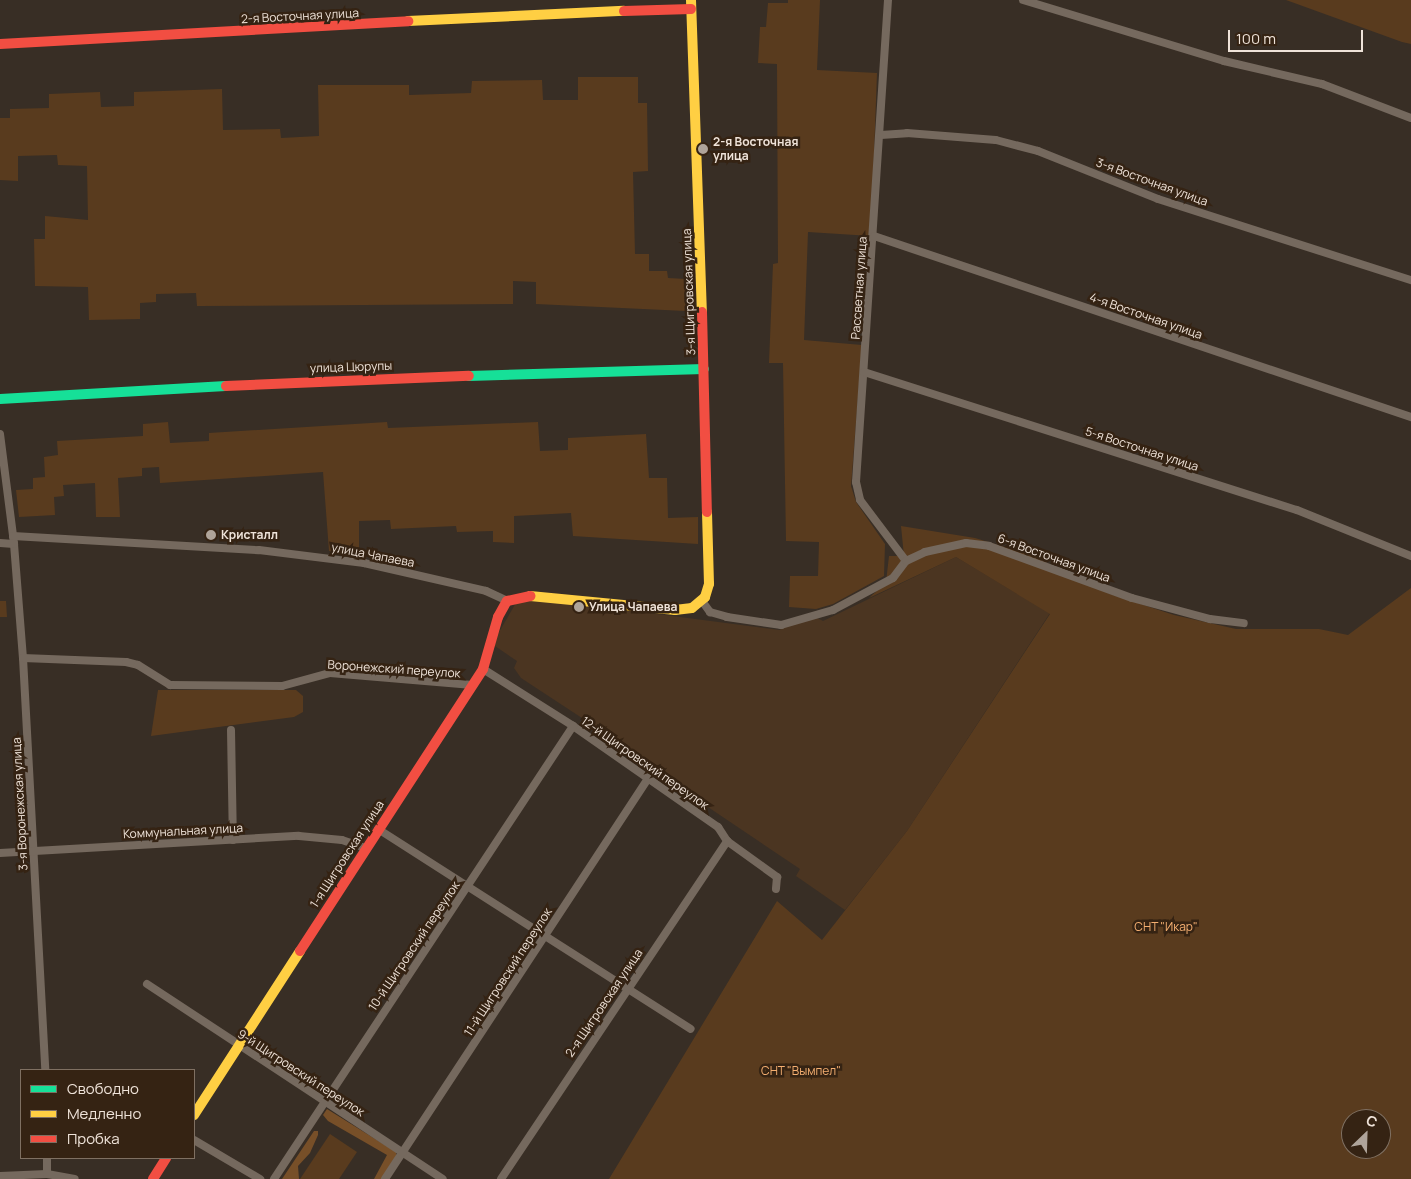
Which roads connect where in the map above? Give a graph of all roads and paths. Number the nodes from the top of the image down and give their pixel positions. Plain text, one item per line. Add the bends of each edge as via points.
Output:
1 (888, 0) edge
2 (1023, 0) edge
3 (691, 4) edge
4 (0, 44) edge
5 (1411, 118) edge
6 (880, 135) junction
7 (874, 236) junction
8 (1411, 280) edge
9 (704, 369) junction
10 (864, 372) junction
11 (0, 399) edge
12 (1411, 417) edge
13 (0, 434) edge
14 (14, 540) junction
15 (0, 543) edge
16 (1411, 556) edge
17 (906, 561) junction
18 (507, 601) junction
19 (702, 601) junction
20 (1244, 623) dead end
21 (22, 658) junction
22 (482, 669) junction
23 (472, 685) junction
24 (573, 726) junction
25 (232, 730) dead end
26 (648, 778) junction
27 (378, 828) junction
28 (233, 840) junction
29 (727, 840) junction
30 (365, 848) junction
31 (35, 851) junction
32 (0, 853) edge
33 (467, 886) junction
34 (776, 889) dead end
35 (544, 937) junction
36 (147, 984) dead end
37 (626, 990) junction
38 (691, 1029) dead end
39 (238, 1046) junction
40 (45, 1069) edge
41 (325, 1101) junction
42 (195, 1113) edge
43 (195, 1141) edge
44 (403, 1153) junction
45 (47, 1159) edge
46 (165, 1159) edge
47 (48, 1174) junction
48 (0, 1176) edge
49 (75, 1179) edge
50 (153, 1179) edge
51 (260, 1179) edge
52 (274, 1179) edge
53 (385, 1179) edge
54 (443, 1179) edge
55 (501, 1179) edge

1 - 6 street, Рассветная улица
2 - 5 street via 1224,61 1322,84
3 - 4 street, 2-я Восточная улица
3 - 9 street, 3-я Щигровская улица
6 - 7 street, Рассветная улица
6 - 8 street, 3-я Восточная улица via 907,133 996,140 1038,151 1158,199
7 - 10 street, Рассветная улица
7 - 12 street, 4-я Восточная улица
9 - 11 street, улица Цюрупы via 350,379
9 - 19 street, 3-я Щигровская улица via 709,584
10 - 16 street, 5-я Восточная улица via 1297,510
10 - 17 street, Рассветная улица via 856,482 860,500
13 - 14 street, 3-я Воронежская улица
14 - 15 street, улица Чапаева
14 - 18 street, улица Чапаева via 259,550 364,563 486,591
14 - 21 street, 3-я Воронежская улица
17 - 19 street, 6-я Восточная улица via 893,578 833,610 781,625 727,618 710,612
17 - 20 street, 6-я Восточная улица via 924,552 966,543 989,546 1132,598 1210,618
18 - 19 street via 525,595 675,610 692,608
18 - 22 street, 1-я Щигровская улица via 498,617
21 - 23 street, Воронежский переулок via 126,662 138,665 170,685 282,686 330,673
21 - 31 street, 3-я Воронежская улица
22 - 23 street, 1-я Щигровская улица
22 - 24 street, 12-й Щигровский переулок
23 - 27 street, 1-я Щигровская улица
24 - 26 street, 12-й Щигровский переулок
24 - 33 street, 10-й Щигровский переулок
25 - 28 street
26 - 29 street, 12-й Щигровский переулок via 718,827
26 - 35 street, 11-й Щигровский переулок
27 - 30 street, 1-я Щигровская улица
27 - 33 street
28 - 30 street, Коммунальная улица via 326,837
28 - 31 street, Коммунальная улица
29 - 34 street, 12-й Щигровский переулок via 768,867 777,877
29 - 37 street, 2-я Щигровская улица
30 - 39 street, 1-я Щигровская улица
31 - 32 street, Коммунальная улица
31 - 40 street, 3-я Воронежская улица
33 - 35 street
33 - 41 street, 10-й Щигровский переулок
35 - 37 street
35 - 44 street, 11-й Щигровский переулок
36 - 39 street, 9-й Щигровский переулок
37 - 38 street
37 - 55 street, 2-я Щигровская улица
39 - 41 street, 9-й Щигровский переулок
39 - 42 street, 1-я Щигровская улица
41 - 44 street, 9-й Щигровский переулок
41 - 52 street, 10-й Щигровский переулок
43 - 51 street
44 - 53 street, 11-й Щигровский переулок
44 - 54 street, 9-й Щигровский переулок
45 - 47 street
46 - 50 street
47 - 48 street
47 - 49 street

